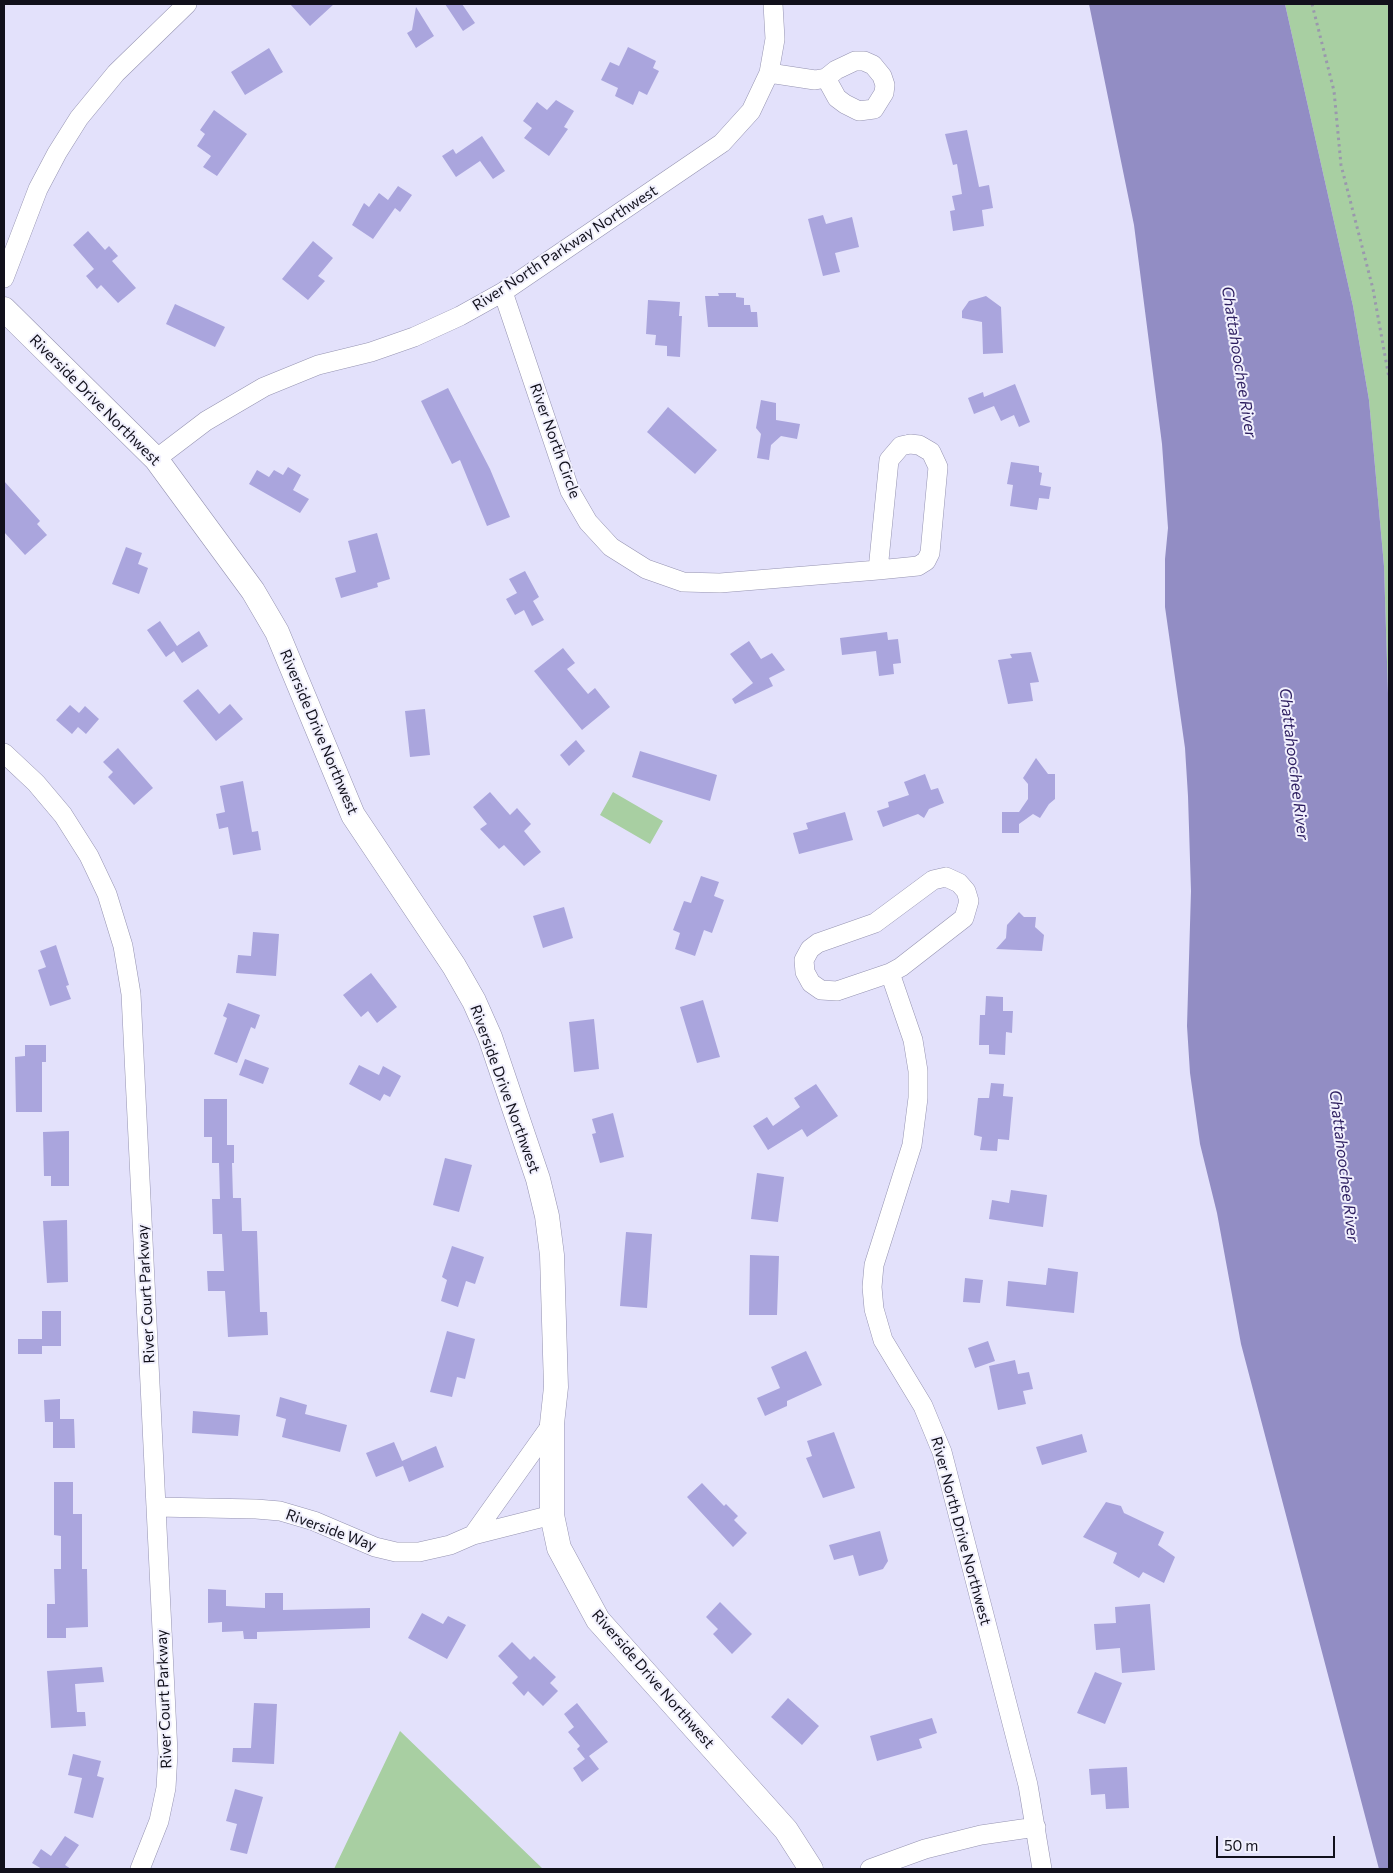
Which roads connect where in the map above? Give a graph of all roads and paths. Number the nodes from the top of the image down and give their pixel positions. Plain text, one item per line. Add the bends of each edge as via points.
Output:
1 (187, 4) edge
2 (773, 4) edge
3 (1312, 4) edge
4 (769, 73) junction
5 (826, 78) dead end
6 (4, 278) edge
7 (503, 292) junction
8 (4, 309) edge
9 (1389, 378) edge
10 (156, 459) junction
11 (878, 570) junction
12 (4, 753) edge
13 (890, 972) junction
14 (552, 1424) junction
15 (156, 1507) junction
16 (552, 1515) junction
17 (473, 1535) junction
18 (1036, 1827) junction
19 (140, 1869) edge
20 (811, 1869) edge
21 (870, 1869) edge
22 (1042, 1869) edge

1 - 6 street via 116,73 80,118 38,189
2 - 4 street, River North Parkway Northwest via 775,39
3 - 9 path via 1334,91 1341,165 1373,289
4 - 5 street via 815,80
4 - 7 street, River North Parkway Northwest via 751,111 722,143
7 - 10 street, River North Parkway Northwest via 414,337 318,365 264,388 206,421
7 - 11 street, River North Circle via 570,491 588,522 611,547 646,569 683,582 720,583
8 - 10 street, Riverside Drive Northwest
10 - 14 street, Riverside Drive Northwest via 221,544 272,624 352,815 454,966 490,1037 538,1179 547,1216 555,1331 556,1387
11 - 11 street, River North Circle via 889,460 901,446 919,445 931,452 938,467 930,553 918,566
12 - 15 street, River Court Parkway via 52,802 89,856 107,894 123,946 131,994
13 - 13 street via 964,918 969,901 959,883 946,877 933,880 875,924 818,943 804,960 811,984 821,990 837,991
13 - 18 street, River North Drive Northwest via 913,1040 918,1098 912,1145 874,1266 874,1309 883,1340 923,1406 942,1452
14 - 16 street, Riverside Drive Northwest
14 - 17 street
15 - 17 street, Riverside Way via 280,1511 314,1521 375,1548 396,1552 420,1552
15 - 19 street, River Court Parkway via 168,1753 166,1788 159,1821
16 - 17 street, Riverside Way
16 - 20 street, Riverside Drive Northwest via 559,1548 598,1620 786,1830
18 - 21 street via 981,1835 925,1849
18 - 22 street, River North Drive Northwest

